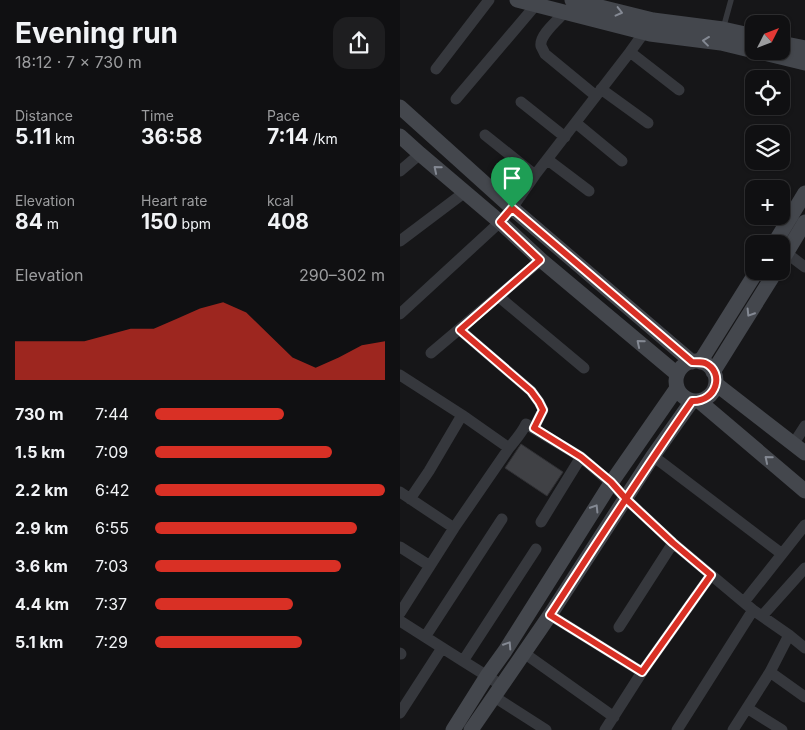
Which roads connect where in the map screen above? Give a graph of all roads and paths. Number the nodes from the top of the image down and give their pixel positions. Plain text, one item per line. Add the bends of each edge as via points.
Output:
1 (489, 0) edge
2 (516, 0) edge
3 (731, 0) edge
4 (538, 3) edge
5 (568, 6) edge
6 (648, 26) junction
7 (724, 29) junction
8 (745, 34) edge
9 (790, 45) edge
10 (805, 48) edge
11 (745, 49) edge
12 (630, 52) junction
13 (790, 59) edge
14 (805, 63) edge
15 (436, 68) dead end
16 (679, 90) dead end
17 (598, 93) junction
18 (456, 99) dead end
19 (521, 102) dead end
20 (400, 107) edge
21 (576, 123) junction
22 (648, 123) dead end
23 (485, 135) dead end
24 (400, 136) edge
25 (565, 137) junction
26 (420, 154) junction
27 (548, 160) junction
28 (622, 161) dead end
29 (400, 171) edge
30 (535, 175) junction
31 (465, 192) junction
32 (589, 192) dead end
33 (805, 193) edge
34 (512, 208) junction
35 (500, 222) junction
36 (805, 222) edge
37 (779, 235) edge
38 (400, 241) edge
39 (790, 244) edge
40 (790, 259) edge
41 (540, 260) junction
42 (805, 267) edge
43 (751, 280) edge
44 (771, 280) edge
45 (498, 296) junction
46 (400, 314) edge
47 (460, 330) junction
48 (431, 353) dead end
49 (696, 362) junction
50 (584, 368) dead end
51 (715, 378) junction
52 (402, 381) edge
53 (677, 381) junction
54 (696, 401) junction
55 (462, 415) junction
56 (805, 426) edge
57 (534, 428) junction
58 (509, 448) junction
59 (799, 448) edge
60 (653, 456) junction
61 (581, 457) junction
62 (611, 482) junction
63 (805, 491) edge
64 (405, 496) edge
65 (626, 499) junction
66 (502, 519) dead end
67 (541, 522) dead end
68 (805, 525) edge
69 (454, 528) junction
70 (673, 543) junction
71 (400, 547) edge
72 (536, 549) dead end
73 (782, 554) junction
74 (430, 566) junction
75 (805, 568) edge
76 (711, 575) junction
77 (744, 602) junction
78 (400, 613) edge
79 (757, 613) junction
80 (550, 615) junction
81 (400, 621) edge
82 (619, 627) dead end
83 (789, 635) junction
84 (425, 638) junction
85 (442, 648) junction
86 (805, 648) edge
87 (524, 653) junction
88 (463, 662) junction
89 (642, 672) junction
90 (770, 672) junction
91 (488, 676) junction
92 (497, 691) junction
93 (805, 697) edge
94 (747, 708) junction
95 (400, 713) edge
96 (614, 717) junction
97 (453, 730) edge
98 (472, 730) edge
99 (546, 730) edge
100 (605, 730) edge
101 (677, 730) edge
102 (734, 730) edge
103 (782, 730) edge

1 - 15 street
2 - 4 street
3 - 7 lane
4 - 5 street
4 - 18 street
5 - 6 street
5 - 17 street via 541,40 541,47 545,54
6 - 7 street
11 -> 6 street
6 - 12 street
7 - 8 street
9 - 10 street
12 - 16 street
12 - 17 street
13 - 14 street
17 - 21 street
17 - 22 street
19 - 25 street
20 - 34 street
21 - 25 street
21 - 28 street
23 - 30 street
24 - 26 street
25 - 27 street
26 - 29 street
31 -> 26 street
27 - 30 street
27 - 32 street
30 - 34 street
31 - 35 street
31 - 38 street
33 - 37 street
34 - 35 street
34 - 49 street
35 - 41 street
35 - 46 street
36 - 39 street
40 - 42 street
41 - 45 street
53 -> 41 street
43 - 49 street
44 -> 51 street
45 - 47 street
45 - 50 street
47 - 48 street
47 - 57 street via 531,391 543,410
49 - 51 street via 710,367
49 - 53 street via 681,368
51 - 54 street via 710,395
51 - 59 street
52 - 55 street
53 - 54 street via 681,394
53 - 62 street
54 - 60 street
63 -> 54 street
55 - 58 street
55 - 64 street via 429,471
56 - 59 street
57 - 58 street via 526,424
57 - 61 street
58 - 69 street
60 - 65 street
60 - 73 street
61 - 62 street
61 - 67 street
62 - 65 street
91 -> 62 street
64 - 69 street
65 - 70 street
65 - 80 street
66 - 84 street
68 - 73 street
69 - 74 street
70 - 76 street
70 - 82 street
71 - 74 street
72 - 88 street
73 - 77 street
74 - 78 street
75 - 79 street
76 - 77 street
76 - 89 street
77 - 79 street
79 - 83 street
79 - 101 street
80 - 87 street
80 - 89 street
81 - 84 street
83 - 86 street
83 - 90 street
84 - 85 street
85 - 88 street
85 - 95 street
87 - 92 street
87 - 96 street
88 - 91 street
89 - 96 street
90 - 93 street
90 - 94 street
91 - 92 street
91 - 97 street
92 - 98 street
92 - 99 street
94 - 102 street
94 - 103 street
96 - 100 street

